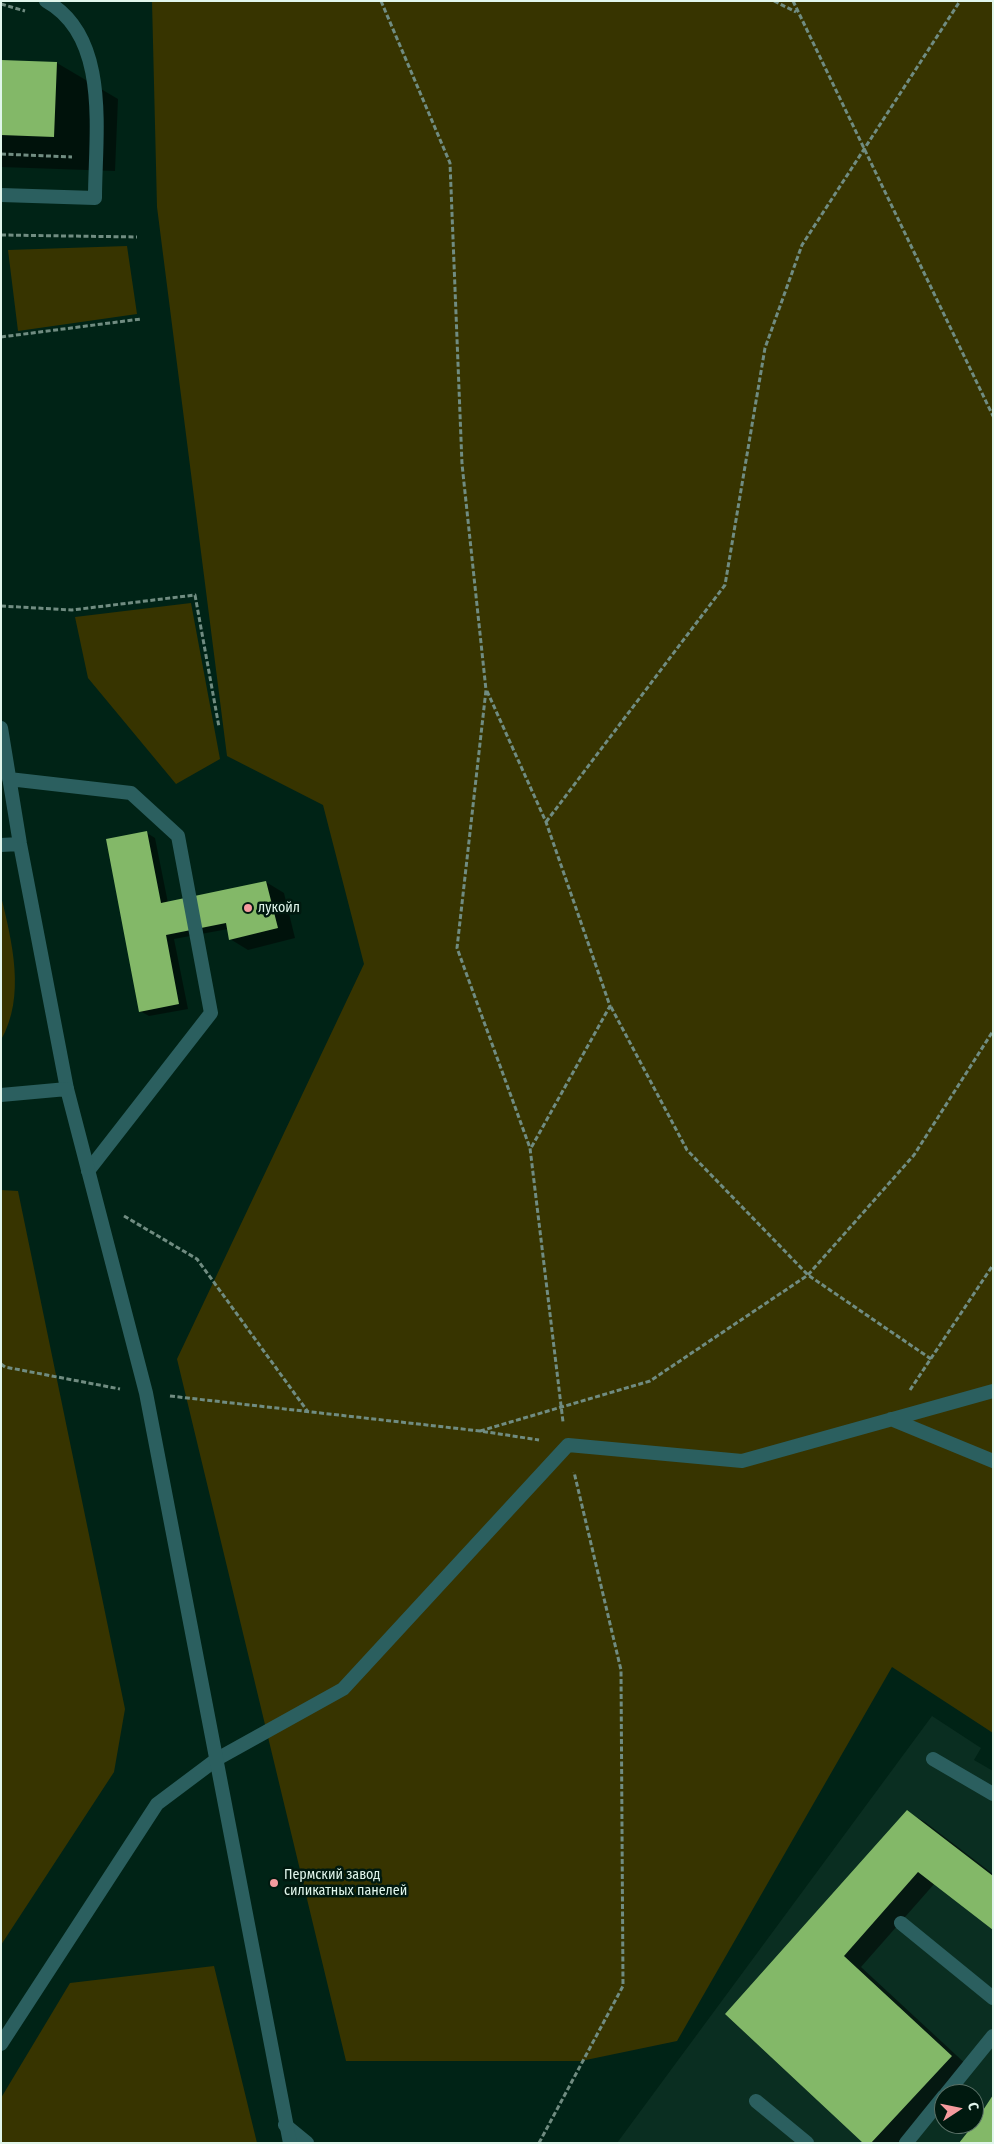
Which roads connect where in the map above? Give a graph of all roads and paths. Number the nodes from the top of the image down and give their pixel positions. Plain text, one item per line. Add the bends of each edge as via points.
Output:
1 (46, 1) edge
2 (381, 1) edge
3 (774, 1) edge
4 (793, 1) edge
5 (960, 1) edge
6 (1, 4) edge
7 (29, 12) dead end
8 (796, 12) junction
9 (864, 149) junction
10 (1, 154) edge
11 (77, 157) dead end
12 (1, 195) edge
13 (1, 235) edge
14 (137, 237) dead end
15 (141, 318) dead end
16 (1, 337) edge
17 (993, 416) edge
18 (1, 606) edge
19 (486, 690) junction
20 (218, 727) dead end
21 (1, 728) edge
22 (9, 778) junction
23 (546, 822) junction
24 (20, 844) junction
25 (1, 846) edge
26 (610, 1006) junction
27 (993, 1026) edge
28 (992, 1032) edge
29 (67, 1089) junction
30 (1, 1095) edge
31 (530, 1148) junction
32 (88, 1171) junction
33 (96, 1199) junction
34 (993, 1265) edge
35 (808, 1275) junction
36 (931, 1359) junction
37 (1, 1364) edge
38 (993, 1391) edge
39 (146, 1394) junction
40 (560, 1408) junction
41 (308, 1412) junction
42 (890, 1420) junction
43 (480, 1431) junction
44 (568, 1445) junction
45 (993, 1461) edge
46 (217, 1759) junction
47 (932, 1759) dead end
48 (993, 1794) edge
49 (901, 1923) dead end
50 (993, 1998) edge
51 (993, 2036) edge
52 (1, 2044) edge
53 (954, 2084) edge
54 (756, 2101) dead end
55 (934, 2109) edge
56 (285, 2125) junction
57 (290, 2143) edge
58 (307, 2143) edge
59 (539, 2143) edge
60 (807, 2143) edge
61 (906, 2143) edge

1 - 12 street via 71,20 85,43 95,80 95,198
2 - 19 path via 450,163 462,464
3 - 8 path
4 - 8 path
5 - 9 path
6 - 7 path
8 - 9 path
9 - 17 path
9 - 23 path via 802,245 766,348 725,585
10 - 11 path
13 - 14 path
15 - 16 path
18 - 20 path via 72,610 195,595
19 - 23 path
19 - 31 path via 457,948
21 - 22 street
22 - 24 street
22 - 32 street via 131,793 178,836 211,1013
23 - 26 path
24 - 25 street
24 - 29 street
26 - 31 path
26 - 35 path via 686,1150
27 - 28 path
28 - 35 path via 914,1155
29 - 30 street
29 - 32 street
31 - 40 path
32 - 33 street
33 - 39 street
33 - 41 path via 197,1259
34 - 36 path
35 - 36 path
35 - 40 path via 650,1382
36 - 42 path
37 - 39 path
38 - 42 street
39 - 41 path
39 - 46 street
40 - 43 path
40 - 44 path
41 - 43 path
42 - 44 street via 742,1461
42 - 45 street
43 - 44 path
44 - 46 street via 343,1689
44 - 59 path via 621,1670 622,1986
46 - 52 street via 157,1804
46 - 56 street
47 - 48 street
49 - 50 street
51 - 53 street
54 - 60 street
55 - 61 street
56 - 57 street
56 - 58 street

